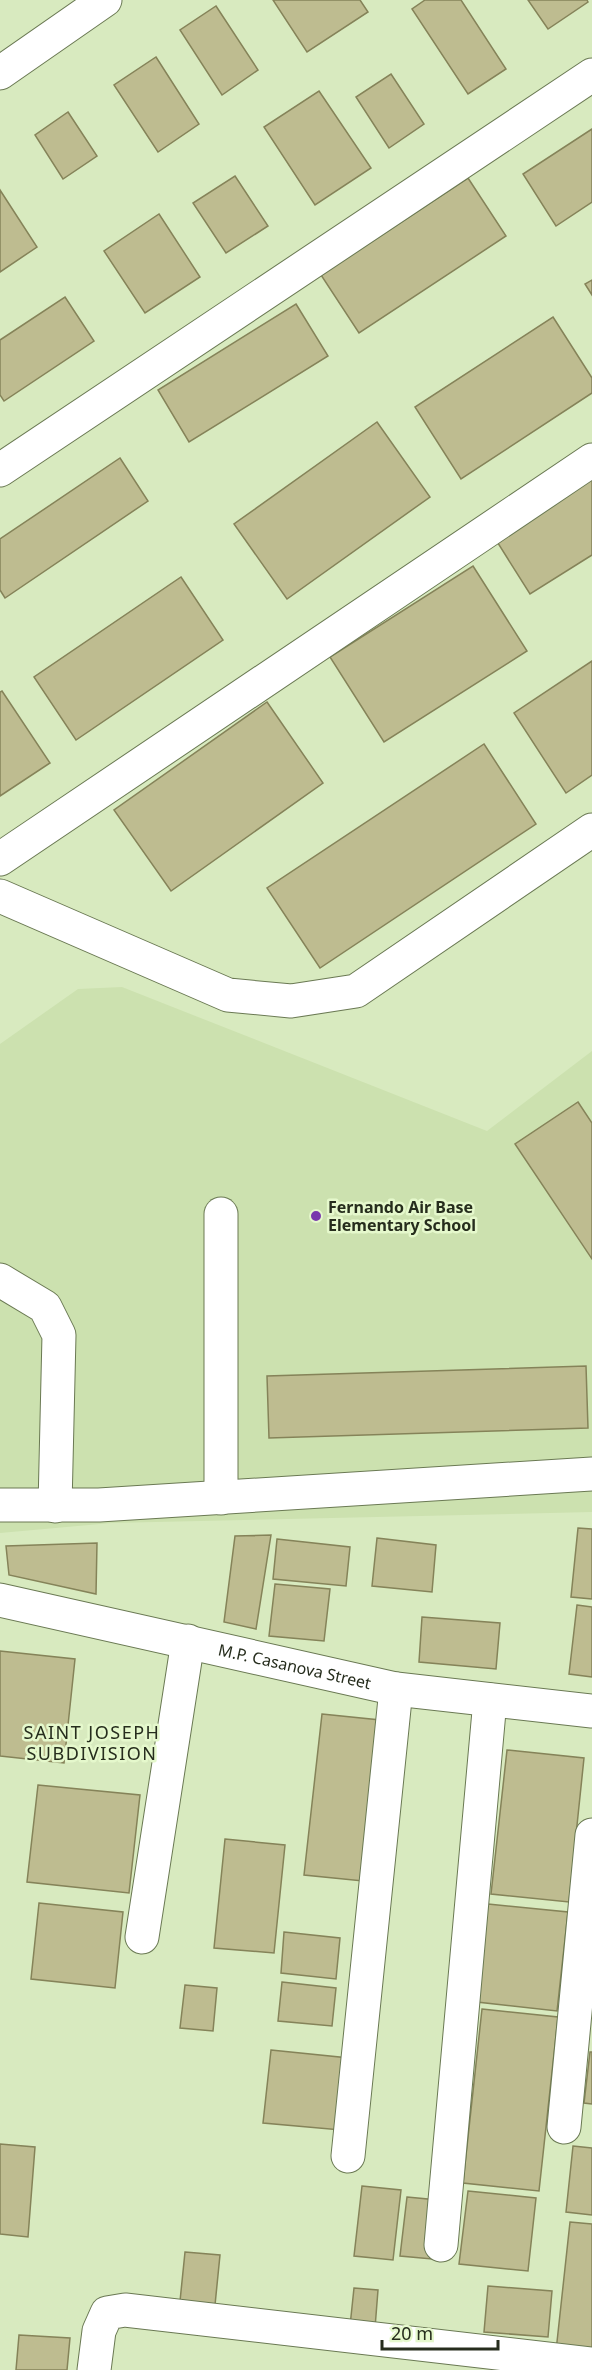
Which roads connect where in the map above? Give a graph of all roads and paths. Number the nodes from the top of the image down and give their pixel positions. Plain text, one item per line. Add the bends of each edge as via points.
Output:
1 (105, 0) edge
2 (0, 73) edge
3 (592, 75) edge
4 (592, 460) edge
5 (0, 470) edge
6 (592, 830) edge
7 (0, 859) edge
8 (0, 896) edge
9 (221, 1214) dead end
10 (0, 1280) edge
11 (592, 1474) edge
12 (221, 1498) junction
13 (0, 1505) edge
14 (55, 1506) junction
15 (0, 1600) edge
16 (188, 1641) junction
17 (396, 1689) junction
18 (490, 1701) junction
19 (592, 1711) edge
20 (592, 1835) edge
21 (142, 1937) dead end
22 (564, 2127) dead end
23 (348, 2156) dead end
24 (441, 2245) dead end
25 (592, 2364) edge
26 (94, 2370) edge

1 - 2 street
3 - 5 street
4 - 7 street
6 - 8 street via 356,991 291,1002 228,995
9 - 12 street
10 - 14 street via 45,1307 59,1335
11 - 12 street
12 - 14 street
13 - 14 street
15 - 16 street, M.P. Casanova Street
16 - 17 street, M.P. Casanova Street
16 - 21 street
17 - 18 street, M.P. Casanova Street
17 - 23 street
18 - 19 street, M.P. Casanova Street
18 - 24 street
20 - 22 street
25 - 26 street via 125,2310 107,2313 99,2331

